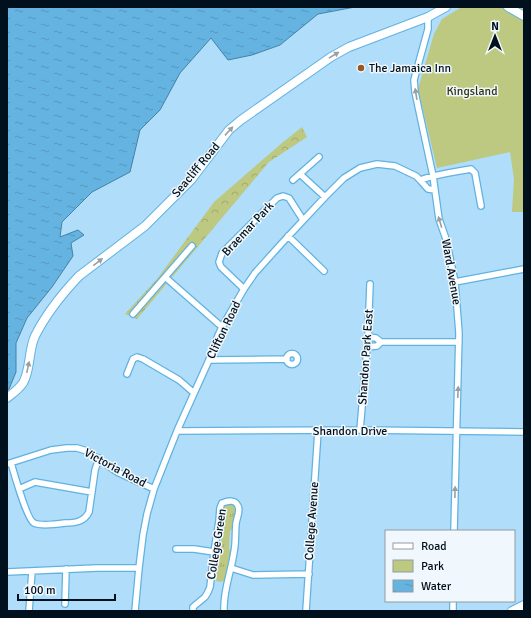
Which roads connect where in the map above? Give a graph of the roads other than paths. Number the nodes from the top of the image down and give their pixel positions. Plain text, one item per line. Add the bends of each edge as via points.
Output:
1 (446, 7) edge
2 (508, 7) edge
3 (524, 16) edge
4 (428, 17) junction
5 (319, 157) dead end
6 (300, 174) junction
7 (433, 176) junction
8 (294, 180) dead end
9 (420, 180) junction
10 (435, 190) junction
11 (325, 197) junction
12 (481, 206) dead end
13 (303, 220) junction
14 (288, 236) junction
15 (192, 246) dead end
16 (524, 269) edge
17 (324, 271) dead end
18 (165, 277) junction
19 (455, 282) junction
20 (370, 284) dead end
21 (244, 289) junction
22 (133, 314) dead end
23 (222, 327) junction
24 (368, 336) junction
25 (381, 342) junction
26 (459, 342) junction
27 (367, 347) junction
28 (287, 359) dead end
29 (209, 360) junction
30 (127, 374) dead end
31 (194, 393) junction
32 (7, 398) edge
33 (360, 430) junction
34 (457, 430) junction
35 (177, 431) junction
36 (318, 431) junction
37 (524, 432) edge
38 (98, 458) junction
39 (9, 464) edge
40 (18, 489) junction
41 (154, 489) junction
42 (92, 492) junction
43 (454, 530) edge
44 (176, 549) dead end
45 (214, 552) junction
46 (139, 568) junction
47 (231, 568) junction
48 (66, 570) junction
49 (32, 571) junction
50 (7, 572) edge
51 (309, 574) junction
52 (65, 604) dead end
53 (524, 605) edge
54 (29, 611) edge
55 (135, 611) edge
56 (193, 611) edge
57 (224, 611) edge
58 (306, 611) edge
59 (512, 611) edge

1 - 4 street, Seacliff Road
2 - 3 street
7 -> 4 street, Ward Avenue via 414,80 428,29
32 -> 4 street, Seacliff Road via 23,383 35,338 45,318 71,285 79,276 145,226 191,180 229,130 345,49
5 - 6 street
6 - 8 street
6 - 11 street
7 - 9 street
7 - 10 street, Ward Avenue
7 - 12 street via 472,169
9 - 10 street, Clifton Road via 428,190
9 - 11 street, Clifton Road via 395,166 377,164 360,168 344,178
19 -> 10 street, Ward Avenue via 439,219
11 - 13 street, Clifton Road
13 - 14 street, Clifton Road
13 - 21 street, Braemar Park via 289,198 277,198 222,254 219,262 221,267
14 - 17 street
14 - 21 street, Clifton Road
15 - 18 street
16 - 19 street
18 - 22 street
18 - 23 street
19 - 26 street, Ward Avenue
20 - 24 street, Shandon Park East
21 - 23 street, Clifton Road
23 - 29 street, Clifton Road
24 - 25 street
24 - 27 street, Shandon Park East
25 - 26 street
25 - 27 street via 377,346
34 -> 26 street, Ward Avenue
27 - 33 street, Shandon Park East
28 - 29 street
29 - 31 street, Clifton Road
30 - 31 street via 133,359 137,357 179,380
31 - 35 street, Clifton Road
33 - 34 street, Shandon Drive
33 - 36 street, Shandon Drive
34 - 37 street, Shandon Drive
43 -> 34 street, Ward Avenue
35 - 36 street, Shandon Drive
35 - 41 street, Clifton Road
36 - 51 street, College Avenue
38 - 39 street, Victoria Road via 77,448 62,448
38 - 41 street, Victoria Road via 116,472
38 - 42 street
39 - 40 street
40 - 42 street via 35,482
40 - 42 street via 30,520 39,524 82,520 89,512
41 - 46 street, Clifton Road via 147,514
44 - 45 street
45 - 47 street, College Green via 220,508 222,503 234,501 239,510
45 - 56 street, College Green via 210,587 205,597 193,607
46 - 48 street
46 - 55 street, Clifton Road
47 - 51 street, College Green via 253,575
47 - 57 street, College Green via 225,590
48 - 49 street
48 - 52 street
49 - 50 street
49 - 54 street
51 - 58 street, College Avenue
53 - 59 street

